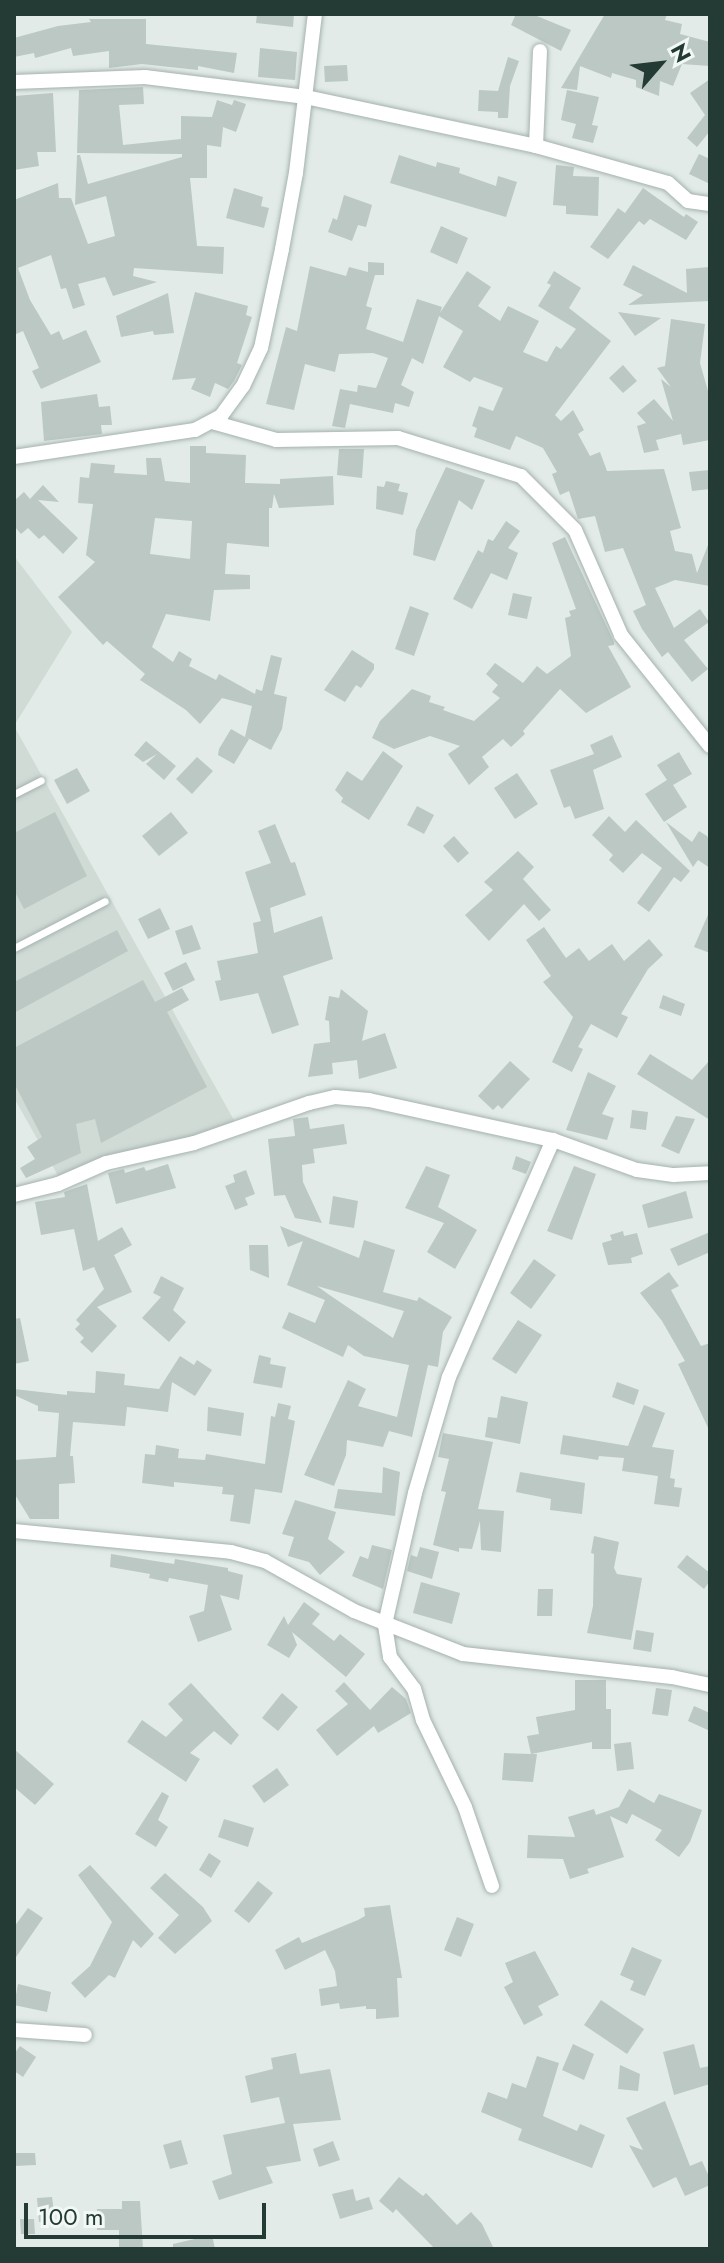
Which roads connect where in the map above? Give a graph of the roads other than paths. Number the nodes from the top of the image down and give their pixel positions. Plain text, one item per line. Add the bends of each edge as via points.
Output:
1 (315, 14) edge
2 (540, 51) dead end
3 (14, 82) edge
4 (306, 97) junction
5 (536, 146) junction
6 (710, 204) edge
7 (212, 422) junction
8 (14, 457) edge
9 (710, 746) edge
10 (41, 780) dead end
11 (14, 794) edge
12 (105, 901) dead end
13 (14, 948) edge
14 (553, 1140) junction
15 (710, 1173) edge
16 (14, 1195) edge
17 (14, 1531) edge
18 (385, 1624) junction
19 (710, 1685) edge
20 (492, 1886) dead end
21 (14, 2030) edge
22 (85, 2035) dead end

1 - 4 street
2 - 5 street
3 - 4 street via 145,77
4 - 5 street
4 - 7 street via 261,348 243,386
5 - 6 street via 668,183 688,201
7 - 8 street via 176,435
7 - 9 street via 276,440 398,438 521,476 575,530 621,635
10 - 11 lane
12 - 13 lane
14 - 15 street via 637,1170
14 - 16 street via 335,1097
14 - 18 street via 449,1377
17 - 18 street via 196,1548 265,1561
18 - 19 street via 463,1654
18 - 20 street via 390,1657 414,1689
21 - 22 street

